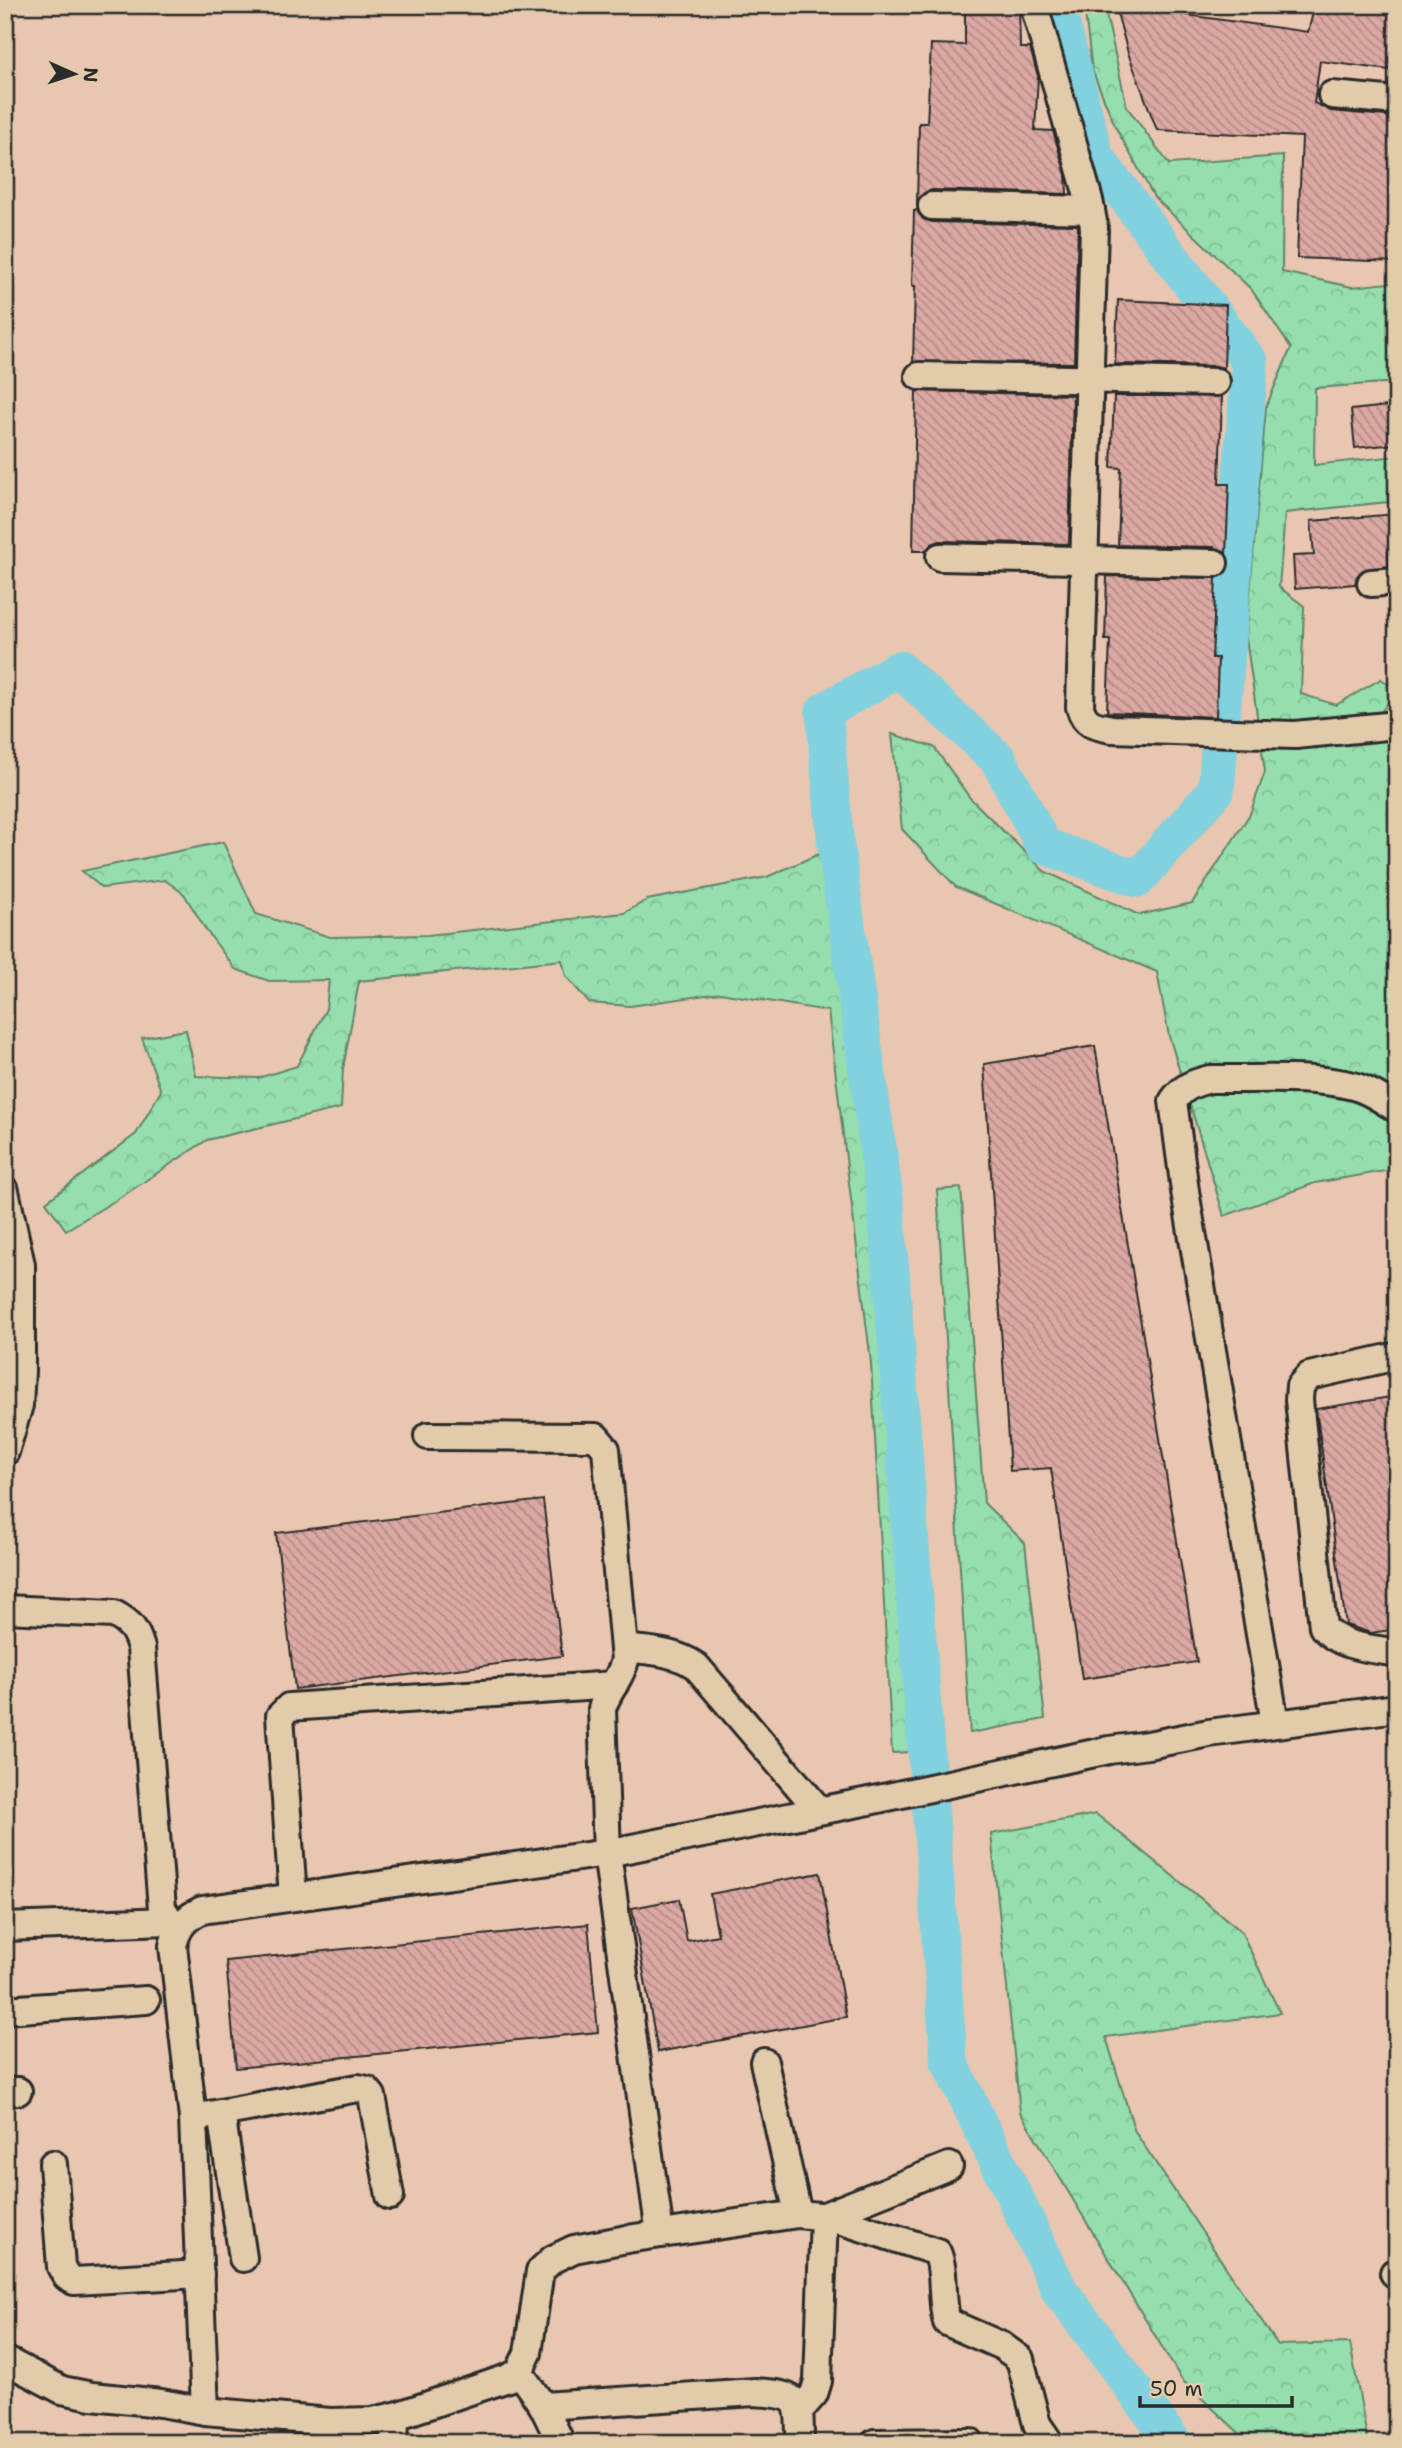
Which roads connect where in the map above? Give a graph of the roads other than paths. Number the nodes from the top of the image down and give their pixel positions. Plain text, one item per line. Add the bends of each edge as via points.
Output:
1 (1034, 5) edge
2 (1332, 95) dead end
3 (1397, 101) edge
4 (932, 206) dead end
5 (1091, 210) junction
6 (919, 376) dead end
7 (1090, 379) junction
8 (1216, 382) dead end
9 (940, 556) dead end
10 (1084, 559) junction
11 (1214, 563) dead end
12 (1397, 725) edge
13 (1397, 1109) edge
14 (5, 1192) edge
15 (1397, 1356) edge
16 (428, 1436) dead end
17 (5, 1452) edge
18 (5, 1609) edge
19 (624, 1648) junction
20 (1397, 1653) edge
21 (614, 1685) junction
22 (1397, 1708) edge
23 (1275, 1723) junction
24 (819, 1811) junction
25 (607, 1853) junction
26 (293, 1896) junction
27 (172, 1925) junction
28 (5, 1927) edge
29 (146, 2000) dead end
30 (5, 2010) edge
31 (764, 2062) dead end
32 (220, 2113) junction
33 (193, 2118) junction
34 (53, 2164) dead end
35 (949, 2166) dead end
36 (390, 2196) dead end
37 (798, 2214) junction
38 (824, 2216) junction
39 (660, 2234) junction
40 (243, 2258) dead end
41 (200, 2274) junction
42 (5, 2360) edge
43 (519, 2372) junction
44 (543, 2406) junction
45 (800, 2410) junction
46 (205, 2411) junction
47 (396, 2416) junction
48 (970, 2442) edge
49 (393, 2443) edge
50 (561, 2443) edge
51 (800, 2443) edge
52 (875, 2443) edge
53 (1050, 2443) edge

1 - 5 street
2 - 3 street
4 - 5 street
5 - 7 street
6 - 7 street
7 - 8 street
7 - 10 street
9 - 10 street
10 - 11 street
10 - 12 street via 1080,707 1090,724 1112,729 1296,735
13 - 23 street via 1354,1086 1320,1081 1210,1079 1181,1090 1173,1101
14 - 17 street via 19,1247 21,1282 20,1397
15 - 20 street via 1309,1376 1300,1386 1299,1400 1323,1627 1345,1643
16 - 19 street via 601,1440 608,1459
18 - 27 street via 114,1614 136,1630 162,1908
19 - 21 street via 622,1672
19 - 24 street via 672,1655 696,1666
21 - 25 street via 602,1709
21 - 26 street via 289,1707 280,1716
22 - 23 street
23 - 24 street via 1031,1765
24 - 25 street
25 - 26 street
25 - 39 street
26 - 27 street via 202,1910
27 - 28 street
27 - 33 street
29 - 30 street
31 - 37 street
32 - 33 street
32 - 36 street via 367,2090 372,2096
32 - 40 street
33 - 41 street
34 - 41 street via 61,2267 67,2277 74,2281
35 - 38 street
37 - 38 street
37 - 39 street
38 - 45 street via 818,2381
38 - 53 street via 937,2252 947,2322 1020,2358 1037,2424
39 - 43 street via 574,2249 540,2271 528,2353
41 - 46 street
42 - 46 street via 62,2390
43 - 44 street
43 - 47 street
44 - 45 street via 755,2392 784,2394
44 - 50 street
45 - 51 street
46 - 47 street via 330,2422
47 - 49 street
48 - 52 street

